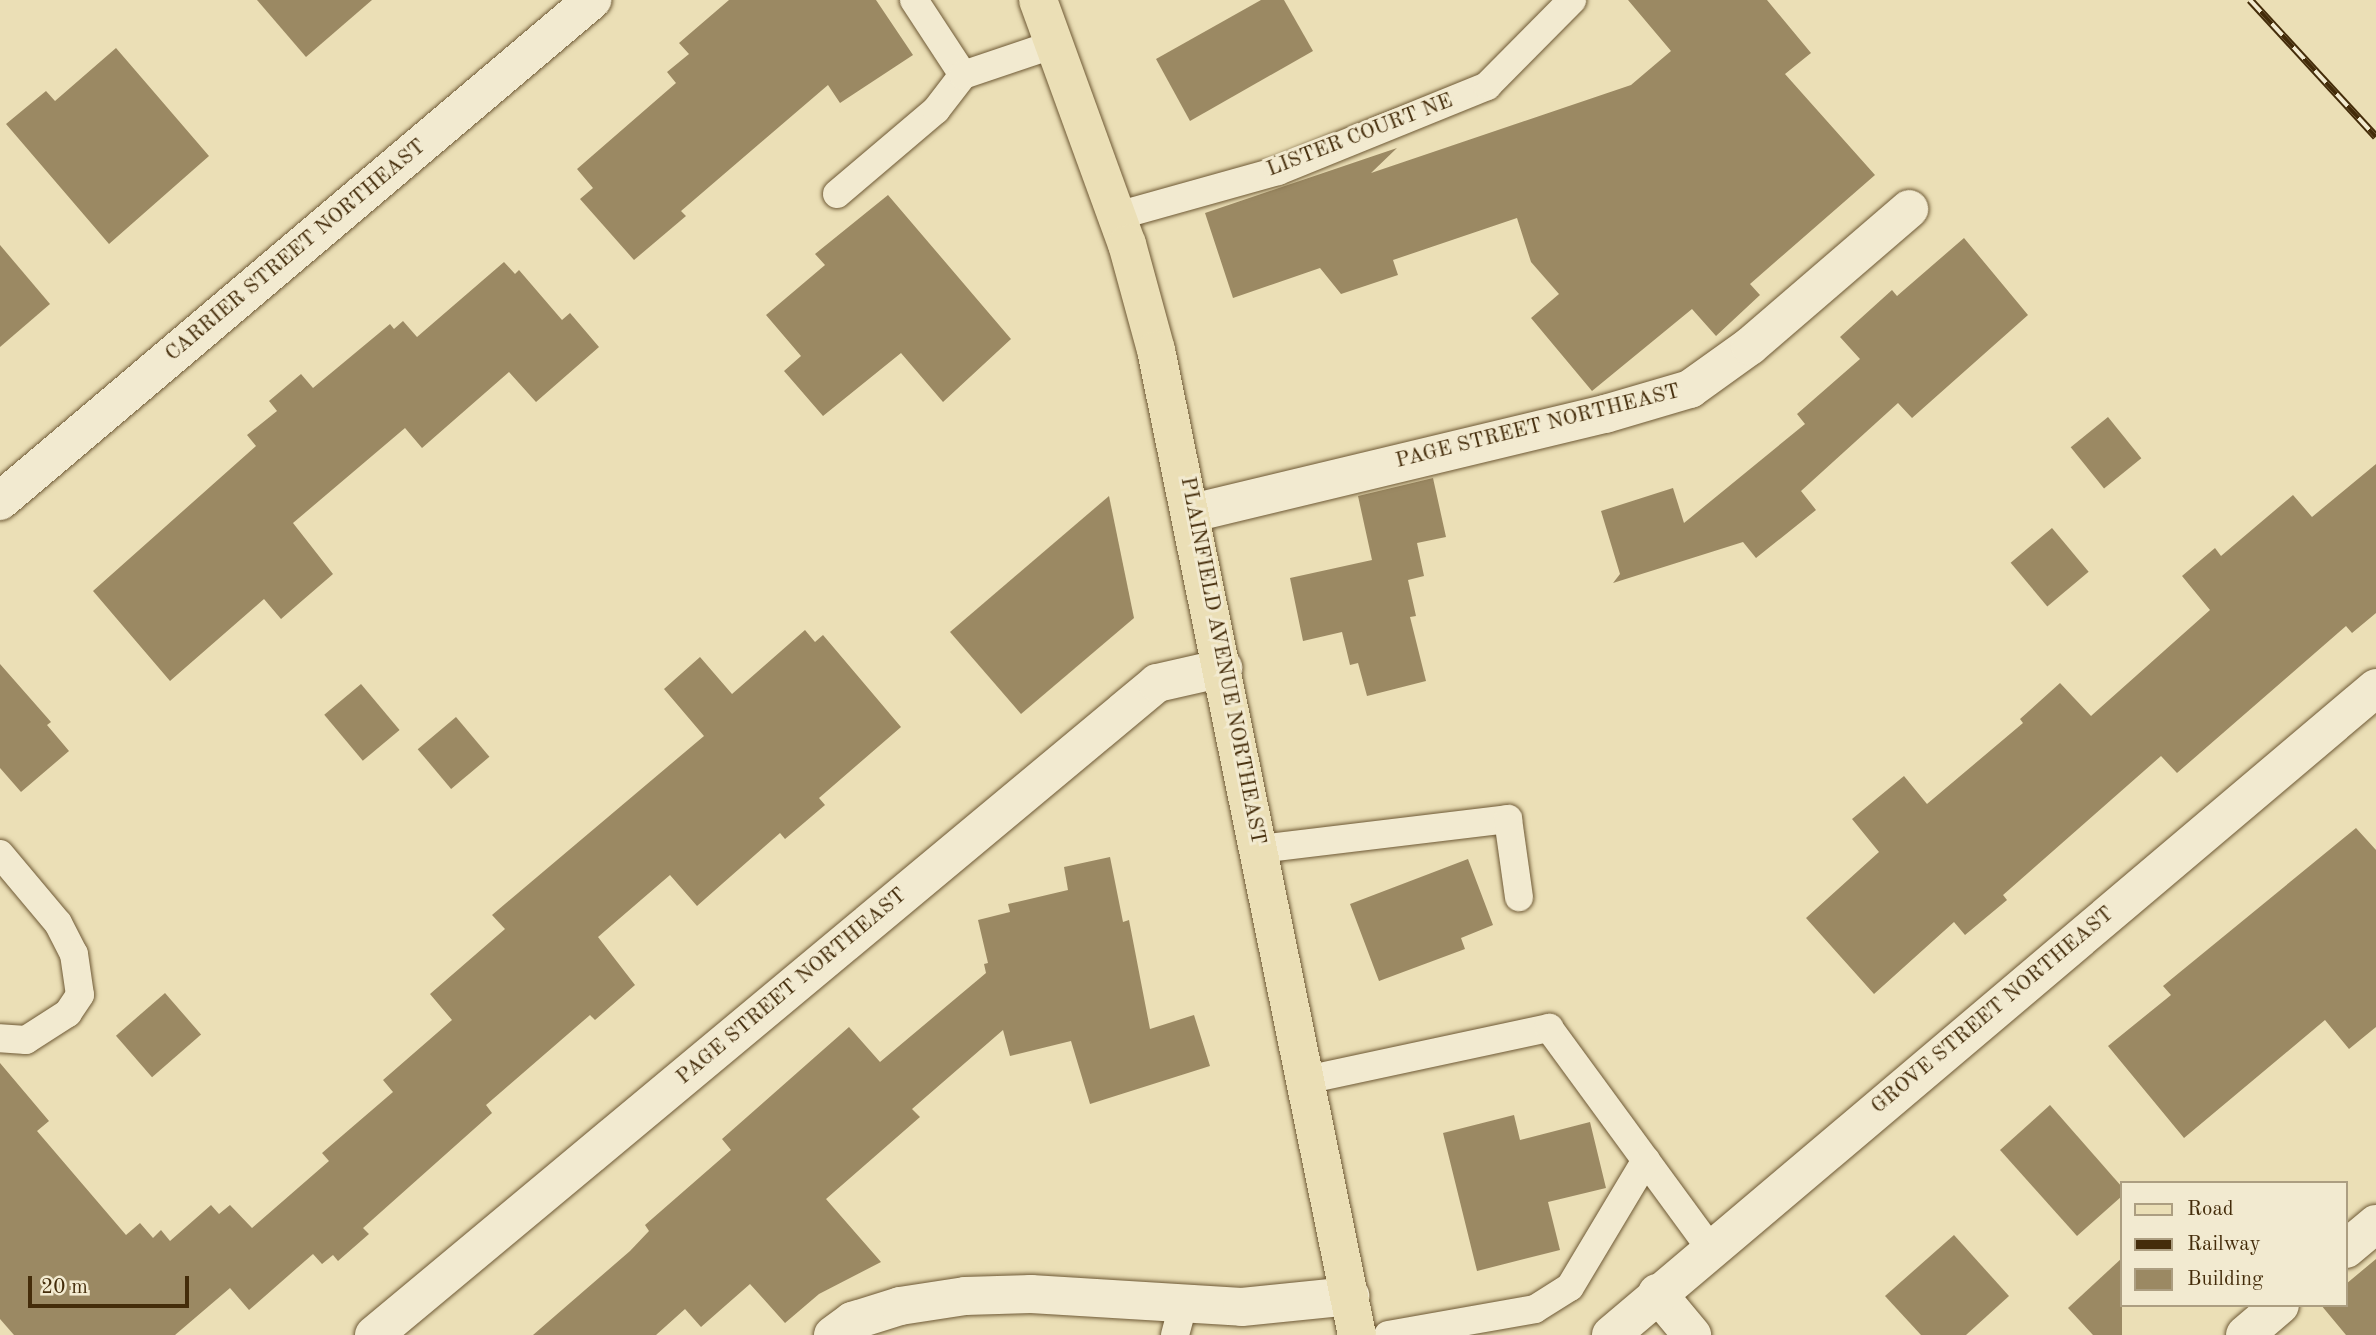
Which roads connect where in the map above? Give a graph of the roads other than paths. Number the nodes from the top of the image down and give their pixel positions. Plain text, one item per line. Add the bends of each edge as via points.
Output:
1 (592, 0) edge
2 (914, 0) edge
3 (1038, 0) edge
4 (1572, 0) edge
5 (1055, 44) junction
6 (963, 75) junction
7 (837, 194) dead end
8 (1909, 209) dead end
9 (1117, 216) junction
10 (0, 501) edge
11 (1192, 513) junction
12 (1223, 668) junction
13 (2376, 688) edge
14 (1260, 849) junction
15 (0, 854) edge
16 (1519, 897) dead end
17 (0, 1038) edge
18 (1306, 1080) junction
19 (1646, 1160) junction
20 (2376, 1224) edge
21 (2348, 1247) edge
22 (1711, 1249) junction
23 (1657, 1293) junction
24 (1350, 1296) junction
25 (2278, 1307) edge
26 (1180, 1318) edge
27 (374, 1335) edge
28 (834, 1335) edge
29 (1357, 1335) edge
30 (1388, 1335) edge
31 (1611, 1335) edge
32 (1692, 1335) edge
33 (2245, 1335) edge

1 - 10 street, CARRIER STREET NORTHEAST
2 - 6 lane
3 - 5 main road, PLAINFIELD AVENUE NORTHEAST
4 - 9 lane, LISTER COURT NE via 1487,86 1278,171
5 - 6 lane
5 - 9 main road, PLAINFIELD AVENUE NORTHEAST
6 - 7 lane via 936,110
8 - 11 street, PAGE STREET NORTHEAST via 1750,346 1690,389
9 - 11 main road, PLAINFIELD AVENUE NORTHEAST via 1156,350
11 - 12 main road, PLAINFIELD AVENUE NORTHEAST
12 - 14 main road, PLAINFIELD AVENUE NORTHEAST
12 - 27 street, PAGE STREET NORTHEAST via 1157,683
13 - 22 street, GROVE STREET NORTHEAST
14 - 16 lane via 1508,819
14 - 18 main road, PLAINFIELD AVENUE NORTHEAST
15 - 17 lane via 58,923 74,954 79,995 68,1013 26,1040
18 - 19 lane via 1549,1028
18 - 24 main road, PLAINFIELD AVENUE NORTHEAST
19 - 22 lane
19 - 30 lane via 1570,1287 1535,1309
20 - 21 street
22 - 23 street, GROVE STREET NORTHEAST
23 - 31 street, GROVE STREET NORTHEAST
23 - 32 street
24 - 26 street
24 - 29 main road, PLAINFIELD AVENUE NORTHEAST
25 - 33 street
26 - 28 street via 1031,1294 965,1296 900,1306 852,1321

